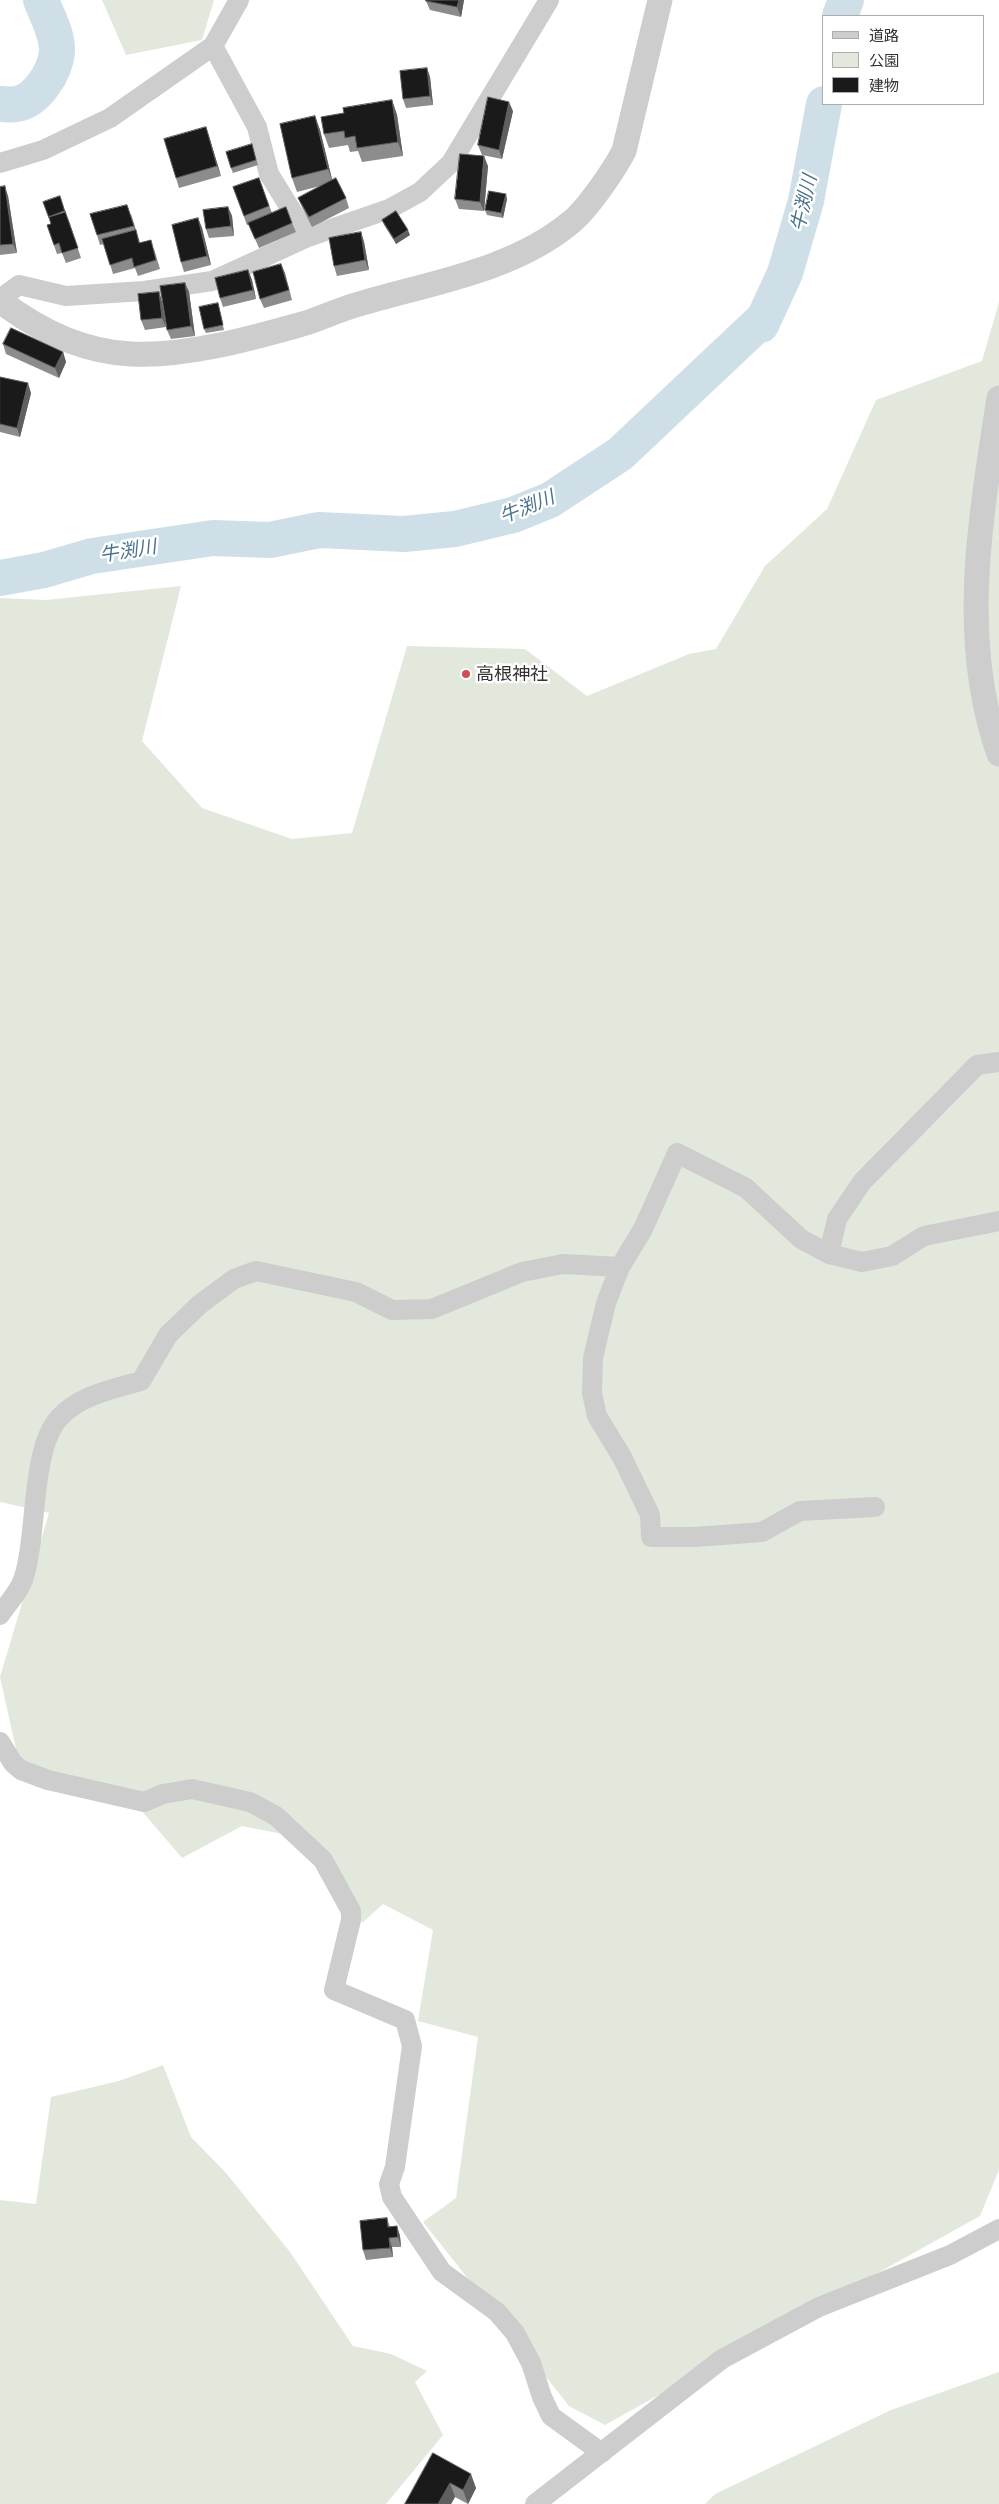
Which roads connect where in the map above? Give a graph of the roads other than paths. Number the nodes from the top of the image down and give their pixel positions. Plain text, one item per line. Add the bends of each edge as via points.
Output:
1 (239, 0) edge
2 (549, 0) edge
3 (660, 0) edge
4 (213, 46) junction
5 (0, 163) edge
6 (308, 237) junction
7 (0, 300) edge
8 (999, 398) edge
9 (999, 754) edge
10 (999, 1062) edge
11 (999, 1221) edge
12 (829, 1254) junction
13 (620, 1267) junction
14 (875, 1507) dead end
15 (0, 1615) edge
16 (0, 1742) edge
17 (999, 2229) edge
18 (602, 2452) junction
19 (535, 2504) edge

1 - 4 street
2 - 6 street via 451,163 420,192 389,209
3 - 7 street via 624,151 613,171 571,223 526,251 307,322 184,351 130,354 85,345 52,334 22,318
4 - 5 street via 110,118 44,150
4 - 6 street via 257,127 269,174
6 - 7 street via 212,281 144,291 66,296 19,285
8 - 9 street via 976,566 975,627 988,724
10 - 12 street via 977,1065 862,1182 837,1219
11 - 12 street via 924,1236 892,1256 862,1262
12 - 13 street via 802,1239 746,1188 677,1153 643,1229
13 - 14 street via 606,1303 593,1358 592,1393 597,1416 622,1457 650,1515 651,1537 762,1532 800,1510
13 - 15 street via 563,1264 522,1272 432,1309 416,1310 392,1310 356,1292 256,1270 234,1278 198,1305 168,1335 142,1381 88,1397 59,1418 42,1452 23,1581
16 - 18 street via 21,1770 48,1780 144,1802 163,1794 192,1789 250,1802 276,1816 323,1860 351,1911 334,1990 405,2020 412,2046 389,2184 392,2197 442,2272 497,2312 515,2333 552,2416
17 - 18 street via 950,2255 819,2307 722,2359
18 - 19 street

